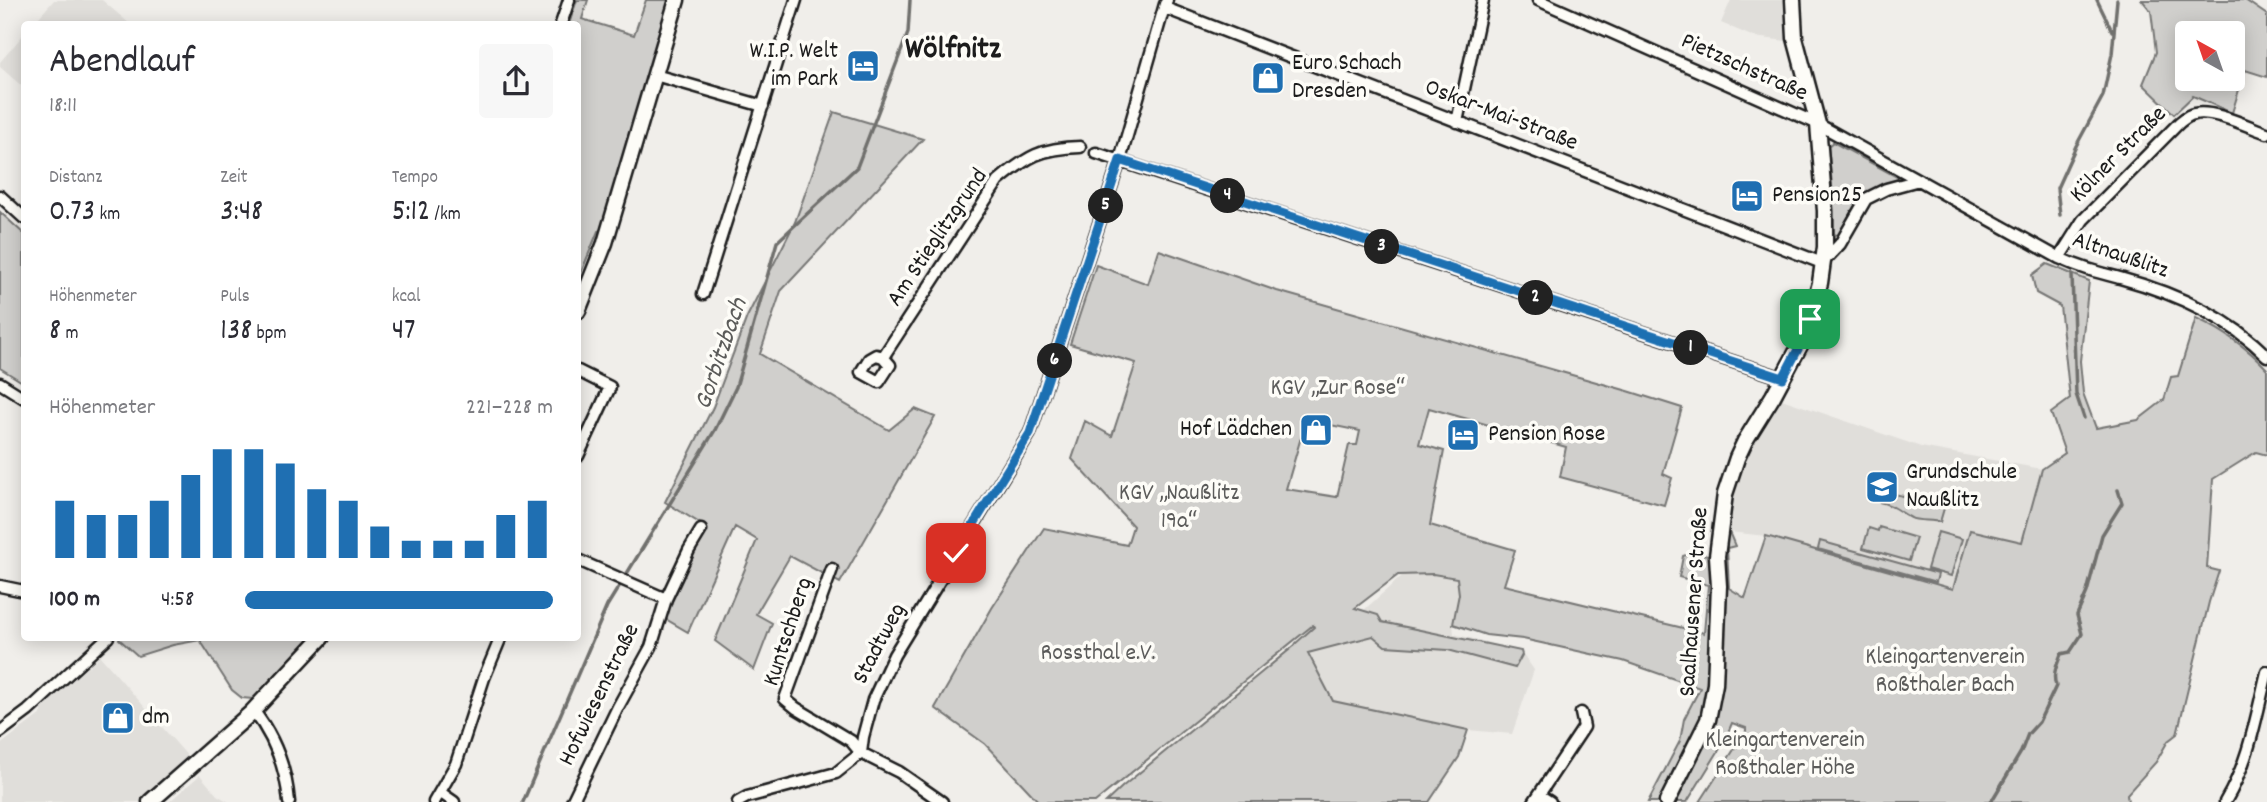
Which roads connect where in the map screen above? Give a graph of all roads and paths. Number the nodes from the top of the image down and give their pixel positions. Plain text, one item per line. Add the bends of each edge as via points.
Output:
1 (569, 0) edge
2 (677, 0) edge
3 (796, 0) edge
4 (1483, 0) edge
5 (1538, 0) edge
6 (1793, 0) edge
7 (1165, 3) edge
8 (562, 21) edge
9 (654, 75) junction
10 (763, 106) junction
11 (1457, 122) junction
12 (1818, 124) junction
13 (2267, 133) edge
14 (1080, 147) dead end
15 (1096, 153) dead end
16 (1120, 160) junction
17 (1919, 180) junction
18 (0, 197) edge
19 (21, 215) edge
20 (2059, 258) junction
21 (1822, 263) junction
22 (703, 294) dead end
23 (581, 303) edge
24 (2267, 356) edge
25 (883, 358) dead end
26 (581, 372) edge
27 (1783, 378) junction
28 (0, 383) edge
29 (21, 396) edge
30 (581, 450) edge
31 (701, 530) dead end
32 (581, 561) edge
33 (832, 569) dead end
34 (0, 586) edge
35 (21, 590) edge
36 (666, 599) junction
37 (104, 641) edge
38 (318, 641) edge
39 (498, 641) edge
40 (2267, 672) edge
41 (2263, 706) edge
42 (253, 710) junction
43 (1581, 713) dead end
44 (0, 732) edge
45 (861, 753) junction
46 (441, 793) junction
47 (1537, 799) edge
48 (150, 802) edge
49 (289, 802) edge
50 (434, 802) edge
51 (454, 802) edge
52 (572, 802) edge
53 (738, 802) edge
54 (942, 802) edge
55 (1550, 802) edge
56 (1667, 802) edge
57 (2224, 802) edge

1 - 8 street
2 - 9 street
3 - 10 street
4 - 11 street
5 - 12 street, Pietzschstraße
6 - 12 street, Saalhausener Straße via 1795,38
7 - 11 street, Oskar-Mai-Straße
7 - 16 street, Stadtweg
9 - 10 street
9 - 23 street via 605,243
10 - 22 street
11 - 21 street, Oskar-Mai-Straße
12 - 17 street, Altnaußlitz
12 - 21 street, Saalhausener Straße via 1825,211
13 - 20 street, Kölner Straße via 2204,113 2188,116 2083,220
14 - 25 street, Am Stieglitzgrund via 1054,148 1024,159 998,181
15 - 16 street
16 - 27 street
16 - 45 street, Stadtweg via 1030,433 894,655 873,701
17 - 20 street, Altnaußlitz
17 - 21 street via 1866,199 1840,244
18 - 19 street
20 - 24 street, Altnaußlitz via 2191,303 2230,325
21 - 27 street, Saalhausener Straße via 1806,334
26 - 30 street via 610,387
27 - 56 street, Saalhausener Straße via 1745,441 1725,494 1717,556 1715,684 1708,720
28 - 29 street
31 - 36 street, Hofwiesenstraße
32 - 36 street
33 - 45 street, Kuntschberg via 785,699 851,741
34 - 35 street
36 - 52 street, Hofwiesenstraße via 651,647
37 - 44 street
38 - 42 street
39 - 46 street via 456,764
40 - 41 street
41 - 57 street via 2236,783
42 - 48 street
42 - 49 street via 278,751
43 - 47 street via 1584,727
45 - 53 street via 836,774
45 - 54 street via 900,772
46 - 50 street
46 - 51 street
47 - 55 street

